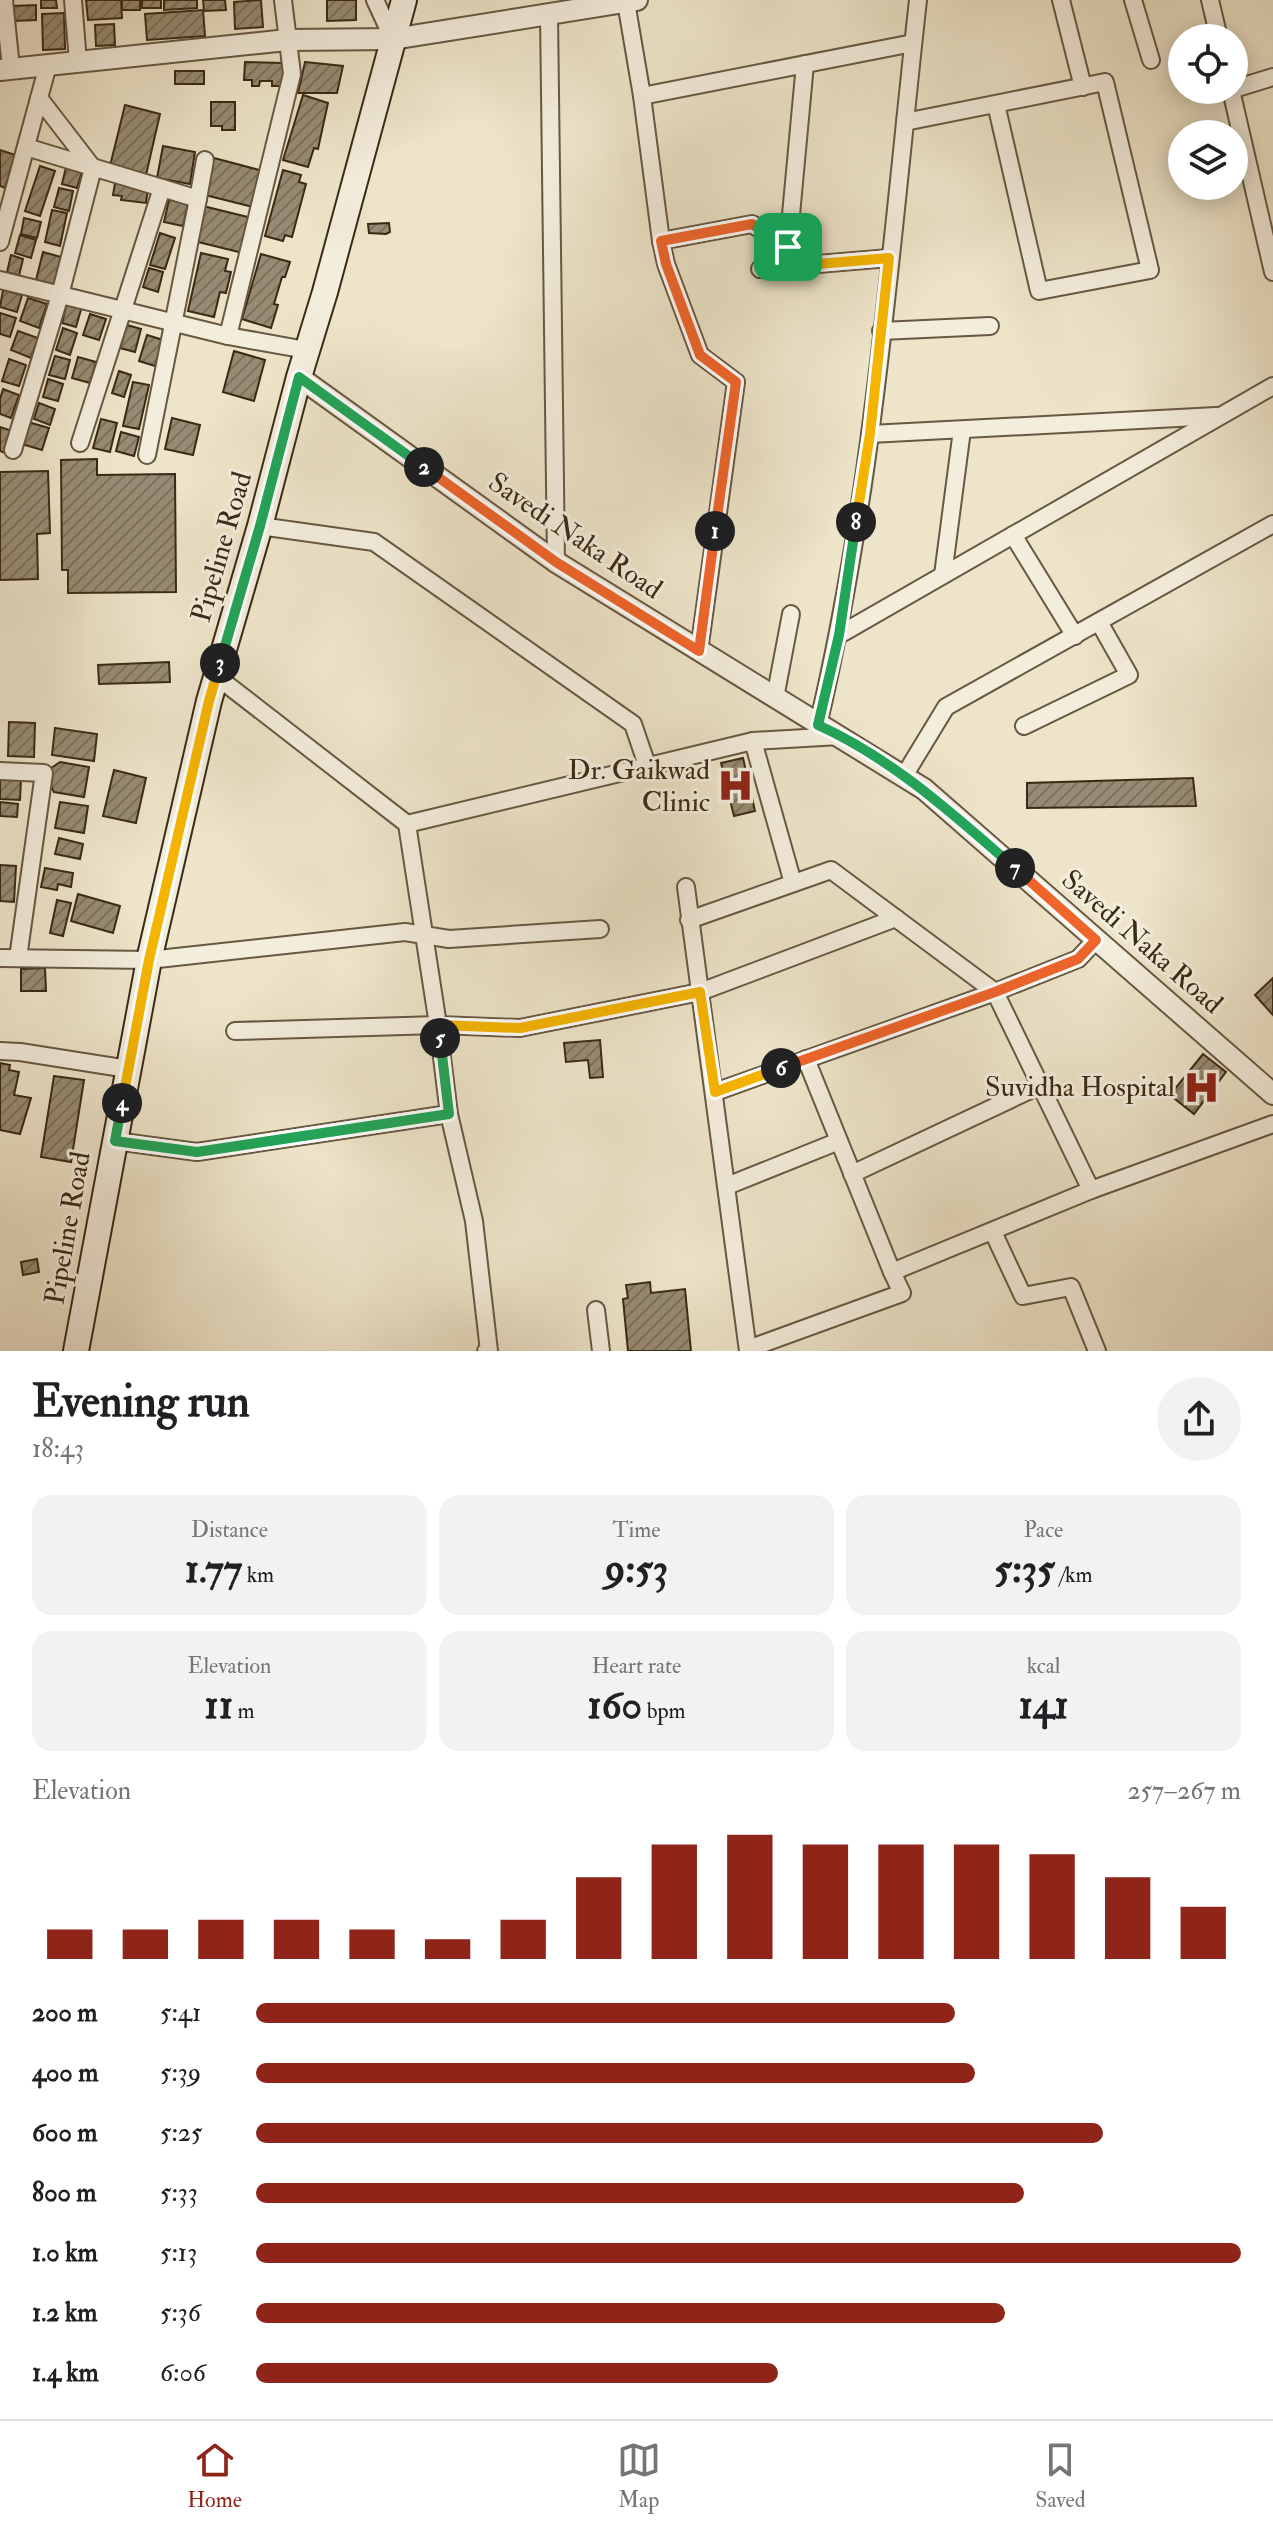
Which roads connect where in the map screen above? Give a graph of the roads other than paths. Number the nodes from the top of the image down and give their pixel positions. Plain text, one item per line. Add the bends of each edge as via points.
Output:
1 (4, 0) edge
2 (73, 0) edge
3 (283, 0) edge
4 (375, 0) edge
5 (404, 0) edge
6 (918, 0) edge
7 (1061, 0) edge
8 (1133, 0) edge
9 (1210, 0) edge
10 (632, 1) edge
11 (581, 5) edge
12 (549, 15) junction
13 (1216, 24) edge
14 (393, 39) junction
15 (287, 40) junction
16 (913, 43) junction
17 (1151, 60) dead end
18 (78, 62) junction
19 (805, 64) junction
20 (48, 65) junction
21 (6, 69) edge
22 (1273, 77) edge
23 (1248, 85) edge
24 (1083, 87) junction
25 (642, 96) junction
26 (39, 98) junction
27 (996, 104) junction
28 (1236, 104) edge
29 (905, 122) junction
30 (26, 147) junction
31 (205, 160) dead end
32 (93, 168) junction
33 (162, 188) junction
34 (198, 199) junction
35 (661, 241) junction
36 (0, 242) edge
37 (786, 254) junction
38 (889, 258) junction
39 (760, 269) dead end
40 (1273, 272) edge
41 (0, 280) edge
42 (60, 295) junction
43 (123, 310) junction
44 (172, 322) junction
45 (990, 326) dead end
46 (881, 331) junction
47 (228, 336) junction
48 (306, 350) junction
49 (299, 377) junction
50 (1273, 386) edge
51 (1220, 416) junction
52 (962, 430) junction
53 (870, 434) junction
54 (80, 443) dead end
55 (13, 450) dead end
56 (147, 455) dead end
57 (1273, 524) edge
58 (260, 526) junction
59 (1013, 535) junction
60 (556, 562) junction
61 (943, 575) junction
62 (791, 614) dead end
63 (1099, 622) junction
64 (839, 635) junction
65 (1075, 636) junction
66 (699, 651) junction
67 (216, 676) junction
68 (775, 698) junction
69 (818, 725) junction
70 (1024, 726) dead end
71 (841, 736) junction
72 (753, 741) junction
73 (647, 765) junction
74 (0, 771) edge
75 (904, 776) junction
76 (407, 824) junction
77 (793, 883) junction
78 (686, 887) dead end
79 (896, 918) junction
80 (689, 920) junction
81 (600, 929) dead end
82 (425, 936) junction
83 (1096, 940) junction
84 (0, 958) edge
85 (18, 958) junction
86 (149, 960) junction
87 (700, 992) junction
88 (995, 992) junction
89 (438, 1025) junction
90 (235, 1031) dead end
91 (0, 1051) edge
92 (806, 1059) junction
93 (128, 1069) junction
94 (1041, 1085) junction
95 (715, 1092) junction
96 (1273, 1094) edge
97 (449, 1114) junction
98 (1273, 1124) edge
99 (115, 1141) junction
100 (839, 1141) junction
101 (852, 1174) junction
102 (727, 1186) junction
103 (1091, 1190) junction
104 (993, 1232) junction
105 (892, 1272) junction
106 (596, 1310) dead end
107 (81, 1350) edge
108 (748, 1350) edge
109 (488, 1351) edge
110 (601, 1351) edge
111 (1097, 1351) edge

1 - 21 street
2 - 18 street
3 - 15 street
4 - 14 street
5 - 14 main road, Pipeline Road
6 - 16 street
7 - 24 street
8 - 17 street
9 - 13 street
10 - 11 street
10 - 25 street
11 - 12 street
12 - 14 street
12 - 60 street
14 - 15 street
14 - 48 main road, Pipeline Road
15 - 18 street
15 - 47 street via 292,74
16 - 19 street
16 - 29 street
18 - 20 street
19 - 25 street
19 - 37 street
20 - 21 street
20 - 26 street
22 - 23 street
24 - 27 street
24 - 27 street via 1105,82 1150,270 1039,291
25 - 35 street
26 - 30 street
26 - 32 street
27 - 29 street
28 - 40 street
29 - 38 street
30 - 32 street
30 - 36 street
31 - 34 street
32 - 33 street
32 - 42 street
33 - 34 street
33 - 43 street
34 - 44 street
35 - 37 street via 752,224
35 - 66 street via 700,355 736,382
37 - 38 street via 794,266
37 - 39 street via 778,266
38 - 46 street
41 - 42 street
42 - 43 street
42 - 55 street
43 - 44 street
43 - 54 street
44 - 47 street
44 - 56 street
45 - 46 street
46 - 53 street
47 - 48 street
48 - 49 main road, Pipeline Road
49 - 58 main road, Pipeline Road
49 - 60 street, Savedi Naka Road
50 - 51 street
51 - 52 street
51 - 59 street
52 - 53 street
52 - 61 street
53 - 64 street
57 - 63 street
58 - 67 main road, Pipeline Road
58 - 73 street via 374,542 633,724
59 - 61 street
59 - 65 street
60 - 66 street, Savedi Naka Road
61 - 64 street
62 - 68 street
63 - 65 street
63 - 70 street via 1129,675
64 - 69 street
65 - 75 street via 946,707
66 - 68 street, Savedi Naka Road
67 - 76 street
67 - 86 main road, Pipeline Road
68 - 69 street, Savedi Naka Road
69 - 71 street, Savedi Naka Road
71 - 72 street
71 - 75 street, Savedi Naka Road
72 - 73 street
72 - 77 street
73 - 76 street
74 - 85 street via 44,773
75 - 83 street, Savedi Naka Road
76 - 82 street
77 - 79 street via 831,870
77 - 80 street
78 - 80 street
79 - 87 street
79 - 88 street
80 - 87 street
81 - 82 street
82 - 86 street via 405,932
82 - 89 street
83 - 88 street via 1078,959
83 - 96 street, Savedi Naka Road
84 - 85 street
85 - 86 street
86 - 93 main road, Pipeline Road
87 - 89 street via 520,1028
87 - 95 street
88 - 92 street
88 - 94 street
89 - 90 street
89 - 97 street
91 - 93 street
92 - 95 street
92 - 100 street
93 - 99 main road, Pipeline Road
94 - 101 street
94 - 103 street
95 - 102 street
97 - 99 street via 197,1152
97 - 109 street via 474,1221
98 - 103 street
99 - 107 main road, Pipeline Road
100 - 101 street
100 - 102 street
101 - 105 street
102 - 108 street
103 - 104 street
104 - 105 street
104 - 111 street via 1023,1296 1071,1287
105 - 108 street via 902,1293
106 - 110 street

